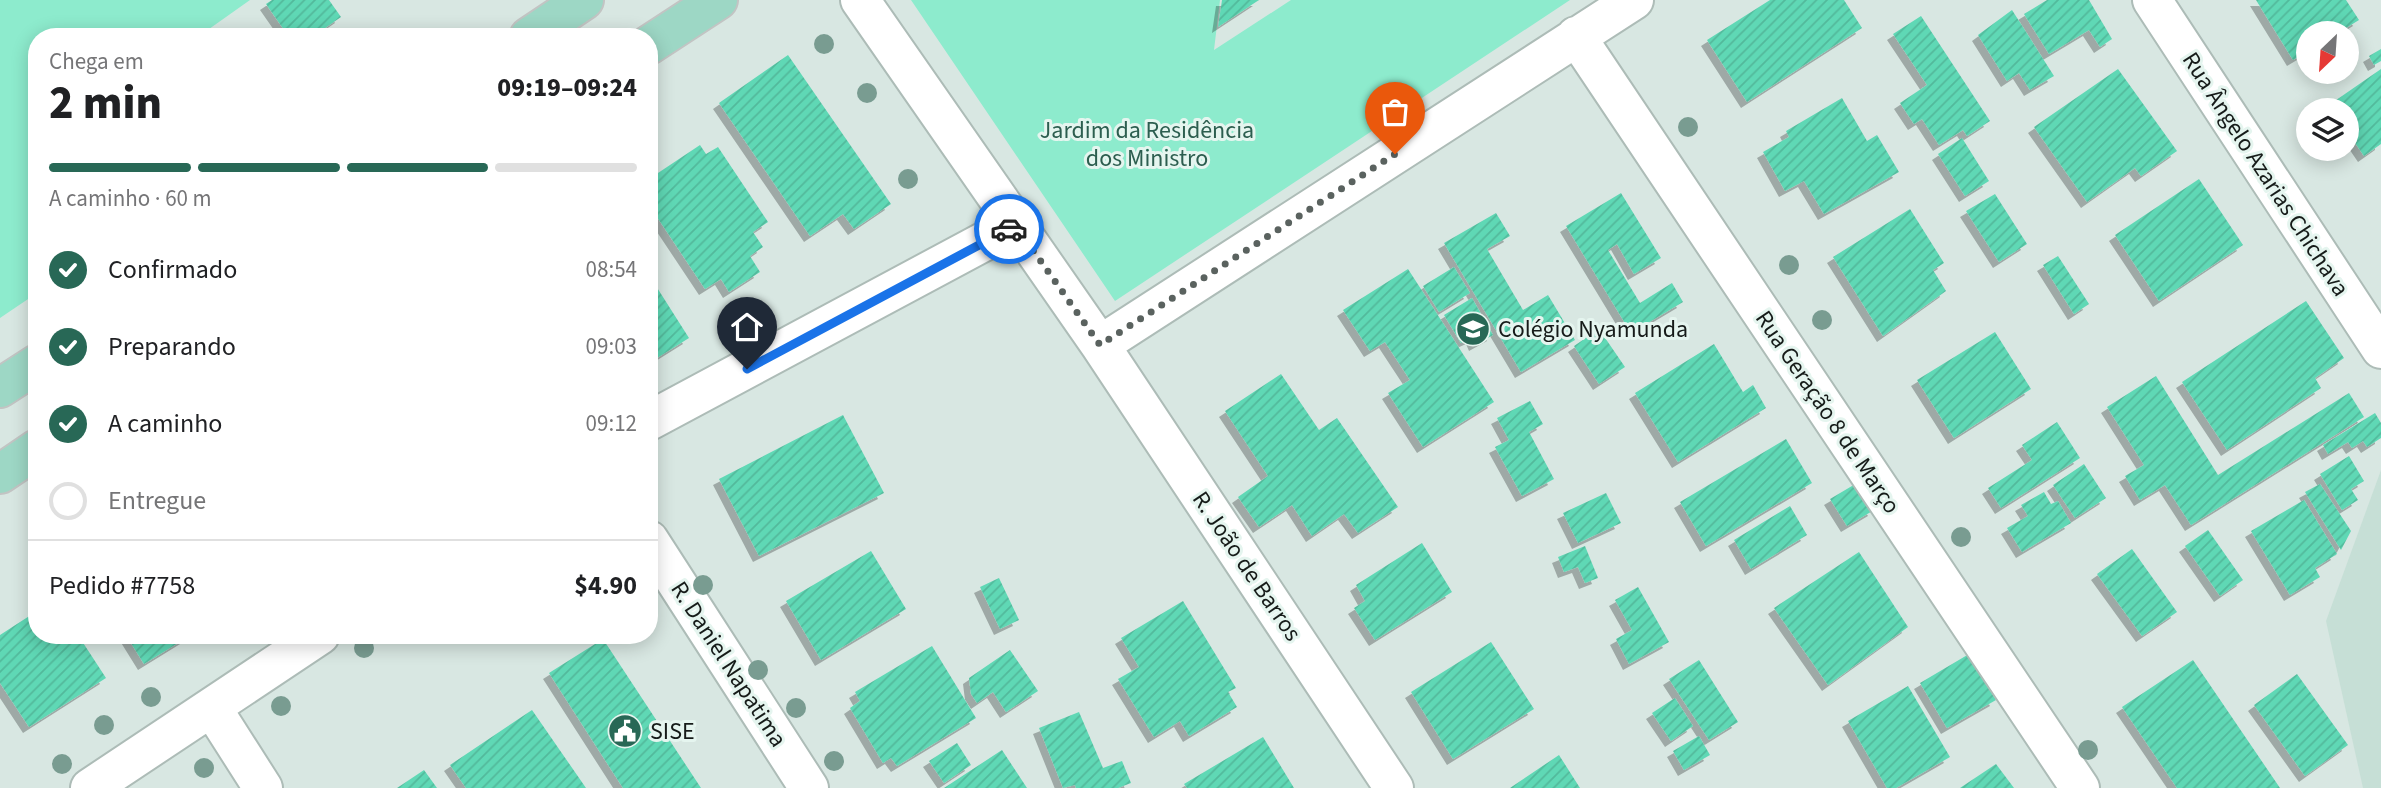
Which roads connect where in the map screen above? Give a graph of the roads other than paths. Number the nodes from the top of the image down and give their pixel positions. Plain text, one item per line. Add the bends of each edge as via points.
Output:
1 (584, 0) edge
2 (718, 0) edge
3 (860, 0) edge
4 (1634, 0) edge
5 (2152, 0) edge
6 (542, 28) edge
7 (1576, 36) junction
8 (658, 39) edge
9 (1016, 226) junction
10 (1100, 345) junction
11 (2381, 349) edge
12 (28, 370) edge
13 (0, 388) edge
14 (658, 416) edge
15 (28, 455) edge
16 (0, 474) edge
17 (658, 554) edge
18 (307, 644) edge
19 (212, 708) junction
20 (90, 788) edge
21 (263, 788) edge
22 (809, 788) edge
23 (1394, 788) edge
24 (2080, 788) edge

1 - 6 main road
2 - 8 main road
3 - 9 street, R. João de Barros
4 - 7 street
5 - 11 street, Rua Ângelo Azarias Chichava
7 - 10 street
7 - 24 street, Rua Geração 8 de Março
9 - 10 street, R. João de Barros
9 - 14 street
10 - 23 street, R. João de Barros
12 - 13 main road
15 - 16 main road
17 - 22 street, R. Daniel Napatima
18 - 19 street
19 - 20 street
19 - 21 street

